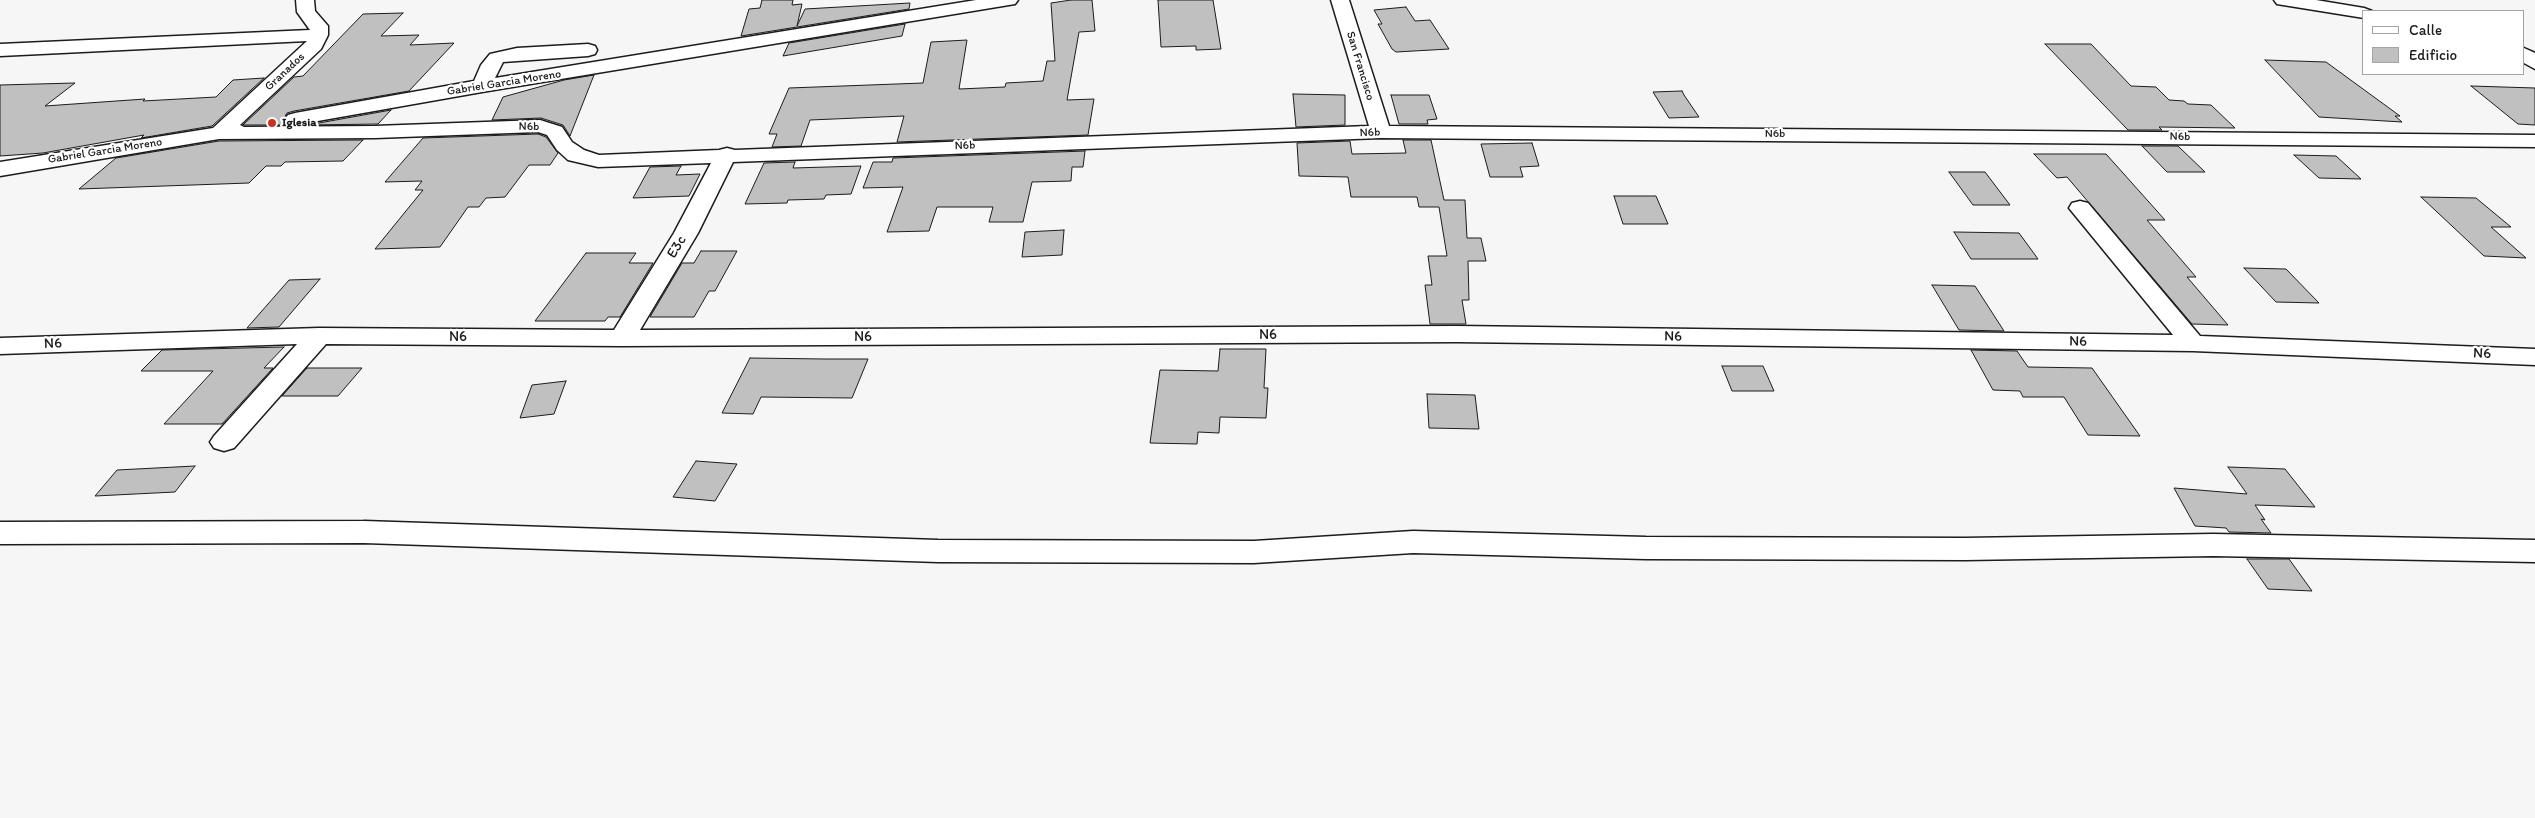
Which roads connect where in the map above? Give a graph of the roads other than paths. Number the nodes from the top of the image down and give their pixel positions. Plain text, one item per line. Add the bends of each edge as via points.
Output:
1 (305, 0) edge
2 (1009, 0) edge
3 (1340, 0) edge
4 (2283, 0) edge
5 (2362, 13) edge
6 (318, 35) junction
7 (0, 50) edge
8 (588, 50) dead end
9 (2525, 55) edge
10 (2535, 63) edge
11 (482, 86) junction
12 (219, 132) junction
13 (1380, 132) junction
14 (2535, 141) edge
15 (727, 154) junction
16 (0, 169) edge
17 (2080, 208) dead end
18 (319, 336) junction
19 (622, 338) junction
20 (2193, 344) junction
21 (0, 346) edge
22 (2535, 357) edge
23 (224, 442) dead end
24 (0, 533) edge
25 (2535, 551) edge

1 - 6 street via 306,12 319,26
2 - 11 street, Gabriel Garcia Moreno
3 - 13 street, San Francisco
4 - 5 street
6 - 7 street
6 - 12 street, Granados via 314,45
8 - 11 street via 497,58
9 - 10 street
11 - 12 street, Gabriel Garcia Moreno
12 - 15 street, N6b via 375,132 540,126 555,131 564,146 576,155 598,161
12 - 16 street, Gabriel Garcia Moreno
13 - 14 street, N6b
13 - 15 street, N6b
15 - 19 street, E3c via 686,233
17 - 20 street
18 - 19 street, N6
18 - 21 street, N6
18 - 23 street
19 - 20 street, N6 via 1456,334
20 - 22 street, N6
24 - 25 street via 364,532 948,552 1254,552 1413,542 1646,548 1965,549 2213,545

